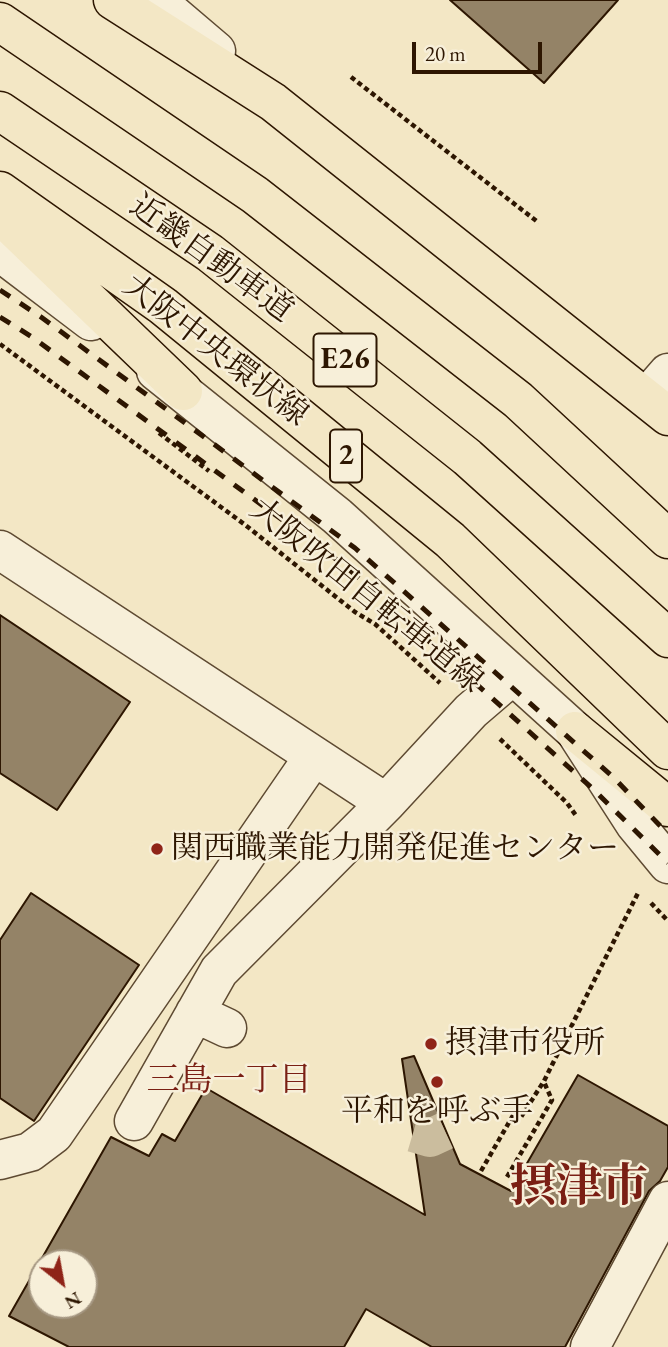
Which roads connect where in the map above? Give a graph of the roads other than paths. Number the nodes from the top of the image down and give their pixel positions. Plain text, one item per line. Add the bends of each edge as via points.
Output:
1 (113, 0) edge
2 (156, 0) edge
3 (0, 22) edge
4 (274, 102) junction
5 (0, 111) edge
6 (0, 191) edge
7 (0, 215) edge
8 (0, 252) edge
9 (183, 391) junction
10 (661, 395) edge
11 (668, 539) edge
12 (0, 550) edge
13 (668, 638) edge
14 (513, 675) junction
15 (575, 731) junction
16 (668, 750) edge
17 (314, 756) junction
18 (386, 803) junction
19 (668, 807) edge
20 (668, 864) edge
21 (134, 1121) dead end
22 (0, 1160) edge
23 (668, 1201) edge
24 (590, 1347) edge

1 - 4 main road
2 - 4 street
3 - 11 main road, E26 via 255,195 518,400
4 - 10 main road
5 - 13 main road, 近畿自動車道 / E26 via 242,278 467,457
6 - 16 main road, 大阪中央環状線 / 2 via 163,306 450,540
7 - 9 main road
8 - 9 street
9 - 14 street via 337,516
12 - 17 street
14 - 15 street
14 - 18 street via 471,711
15 - 19 main road
15 - 20 street via 635,824
17 - 18 street
17 - 22 street via 54,1134 30,1152
18 - 21 street via 219,971 211,1020
23 - 24 street

